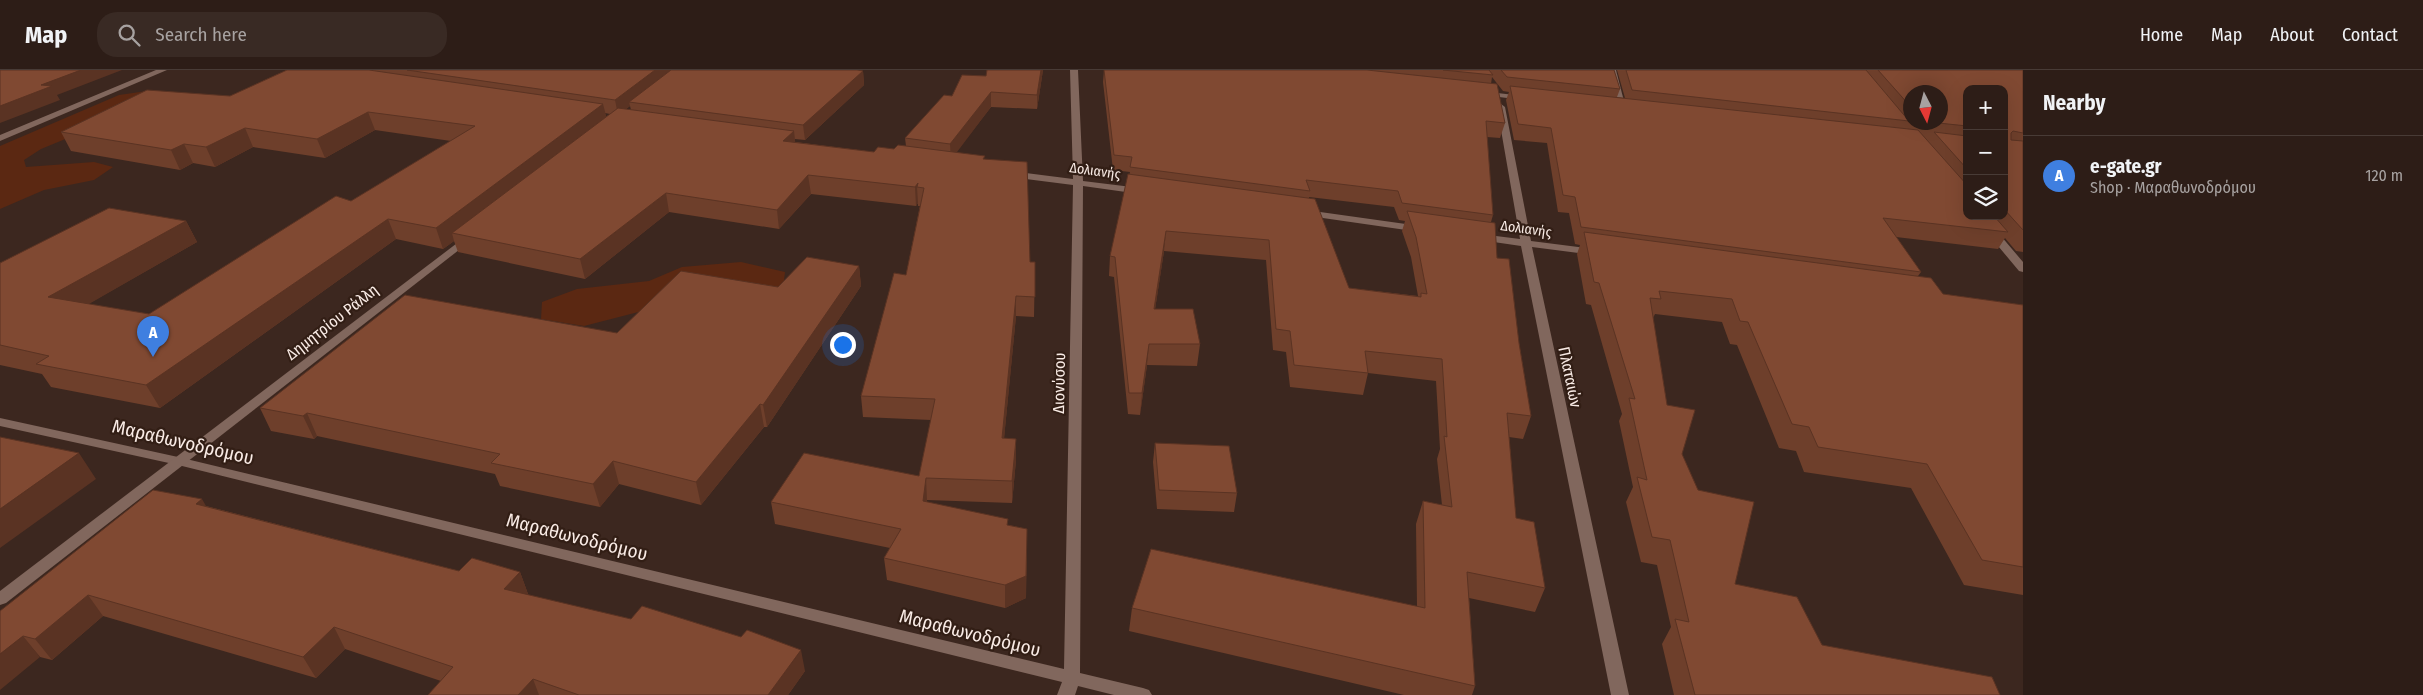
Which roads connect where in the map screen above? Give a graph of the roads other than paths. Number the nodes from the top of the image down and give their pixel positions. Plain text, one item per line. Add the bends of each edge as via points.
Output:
1 (163, 70) edge
2 (1074, 70) edge
3 (1612, 70) edge
4 (1490, 83) edge
5 (1470, 92) edge
6 (1499, 95) junction
7 (1537, 99) edge
8 (1631, 110) edge
9 (0, 138) edge
10 (999, 172) edge
11 (1078, 183) junction
12 (1155, 193) edge
13 (1291, 211) edge
14 (1981, 220) edge
15 (478, 230) edge
16 (1428, 230) edge
17 (1467, 235) edge
18 (1526, 243) junction
19 (1604, 254) edge
20 (2023, 269) edge
21 (0, 422) edge
22 (178, 462) junction
23 (0, 599) edge
24 (1069, 687) edge
25 (1143, 695) edge
26 (1620, 695) edge

1 - 9 street
2 - 11 street, Διονύσου
3 - 8 street via 1617,108
4 - 6 street, Πλαταιών
5 - 6 street
6 - 7 street
6 - 18 street, Πλαταιών
10 - 11 street, Δολιανής
11 - 12 street, Δολιανής
11 - 24 street, Διονύσου
13 - 16 street
14 - 20 street
15 - 22 street, Δημητρίου Ράλλη
17 - 18 street, Δολιανής
18 - 19 street, Δολιανής
18 - 26 street, Πλαταιών
21 - 22 street, Μαραθωνοδρόμου
22 - 23 street, Δημητρίου Ράλλη
22 - 24 street, Μαραθωνοδρόμου
24 - 25 street, Μαραθωνοδρόμου

